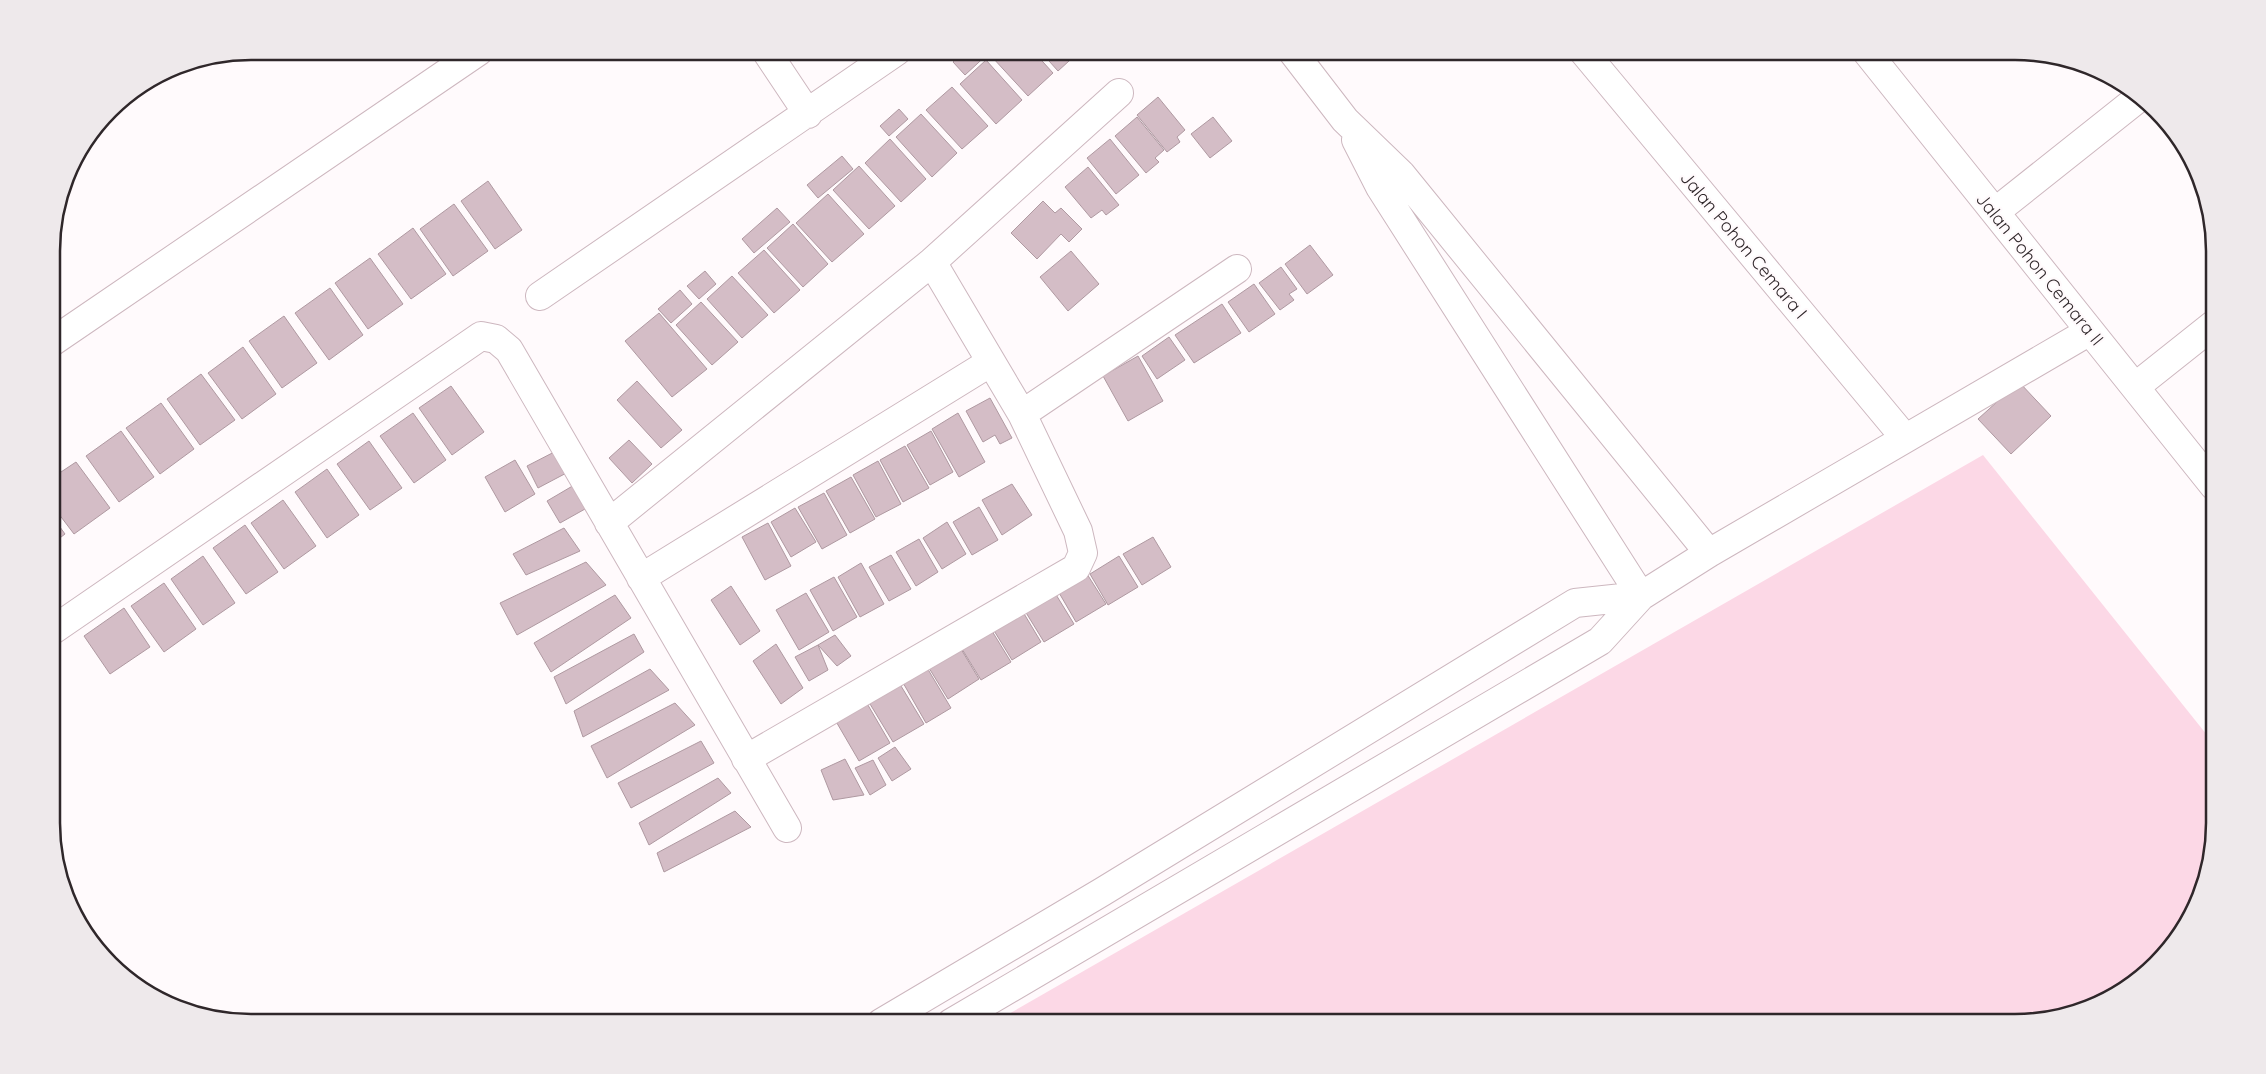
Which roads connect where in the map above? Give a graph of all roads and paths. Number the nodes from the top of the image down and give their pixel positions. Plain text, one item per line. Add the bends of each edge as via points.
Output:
1 (466, 60) edge
2 (772, 60) edge
3 (884, 60) edge
4 (1299, 60) edge
5 (1591, 60) edge
6 (1873, 60) edge
7 (1119, 93) dead end
8 (2134, 101) edge
9 (808, 114) junction
10 (1345, 120) junction
11 (1995, 212) junction
12 (932, 262) junction
13 (1238, 269) dead end
14 (540, 296) dead end
15 (2090, 331) junction
16 (2206, 331) edge
17 (60, 337) edge
18 (991, 362) junction
19 (2135, 387) junction
20 (1022, 414) junction
21 (1905, 438) junction
22 (2206, 476) edge
23 (609, 523) junction
24 (1709, 554) junction
25 (641, 578) junction
26 (1641, 596) junction
27 (60, 625) edge
28 (746, 759) junction
29 (786, 828) dead end
30 (896, 1014) edge
31 (966, 1014) edge

1 - 17 street
2 - 9 street
3 - 9 street
4 - 10 street
5 - 21 street, Jalan Pohon Cemara I
6 - 11 street, Jalan Pohon Cemara II
7 - 12 street
8 - 11 street
9 - 14 street
10 - 24 street via 1401,174
10 - 26 street via 1380,187
11 - 15 street, Jalan Pohon Cemara II
12 - 18 street
12 - 23 street
13 - 20 street
15 - 19 street, Jalan Pohon Cemara II
15 - 21 street
16 - 19 street
18 - 20 street
18 - 25 street
19 - 22 street, Jalan Pohon Cemara II
20 - 28 street via 1078,531 1083,553 1076,568
21 - 24 street
23 - 25 street
23 - 27 street via 509,350 496,339 481,336
24 - 26 street
25 - 28 street
26 - 30 street via 1575,603
26 - 31 street via 1600,641
28 - 29 street

